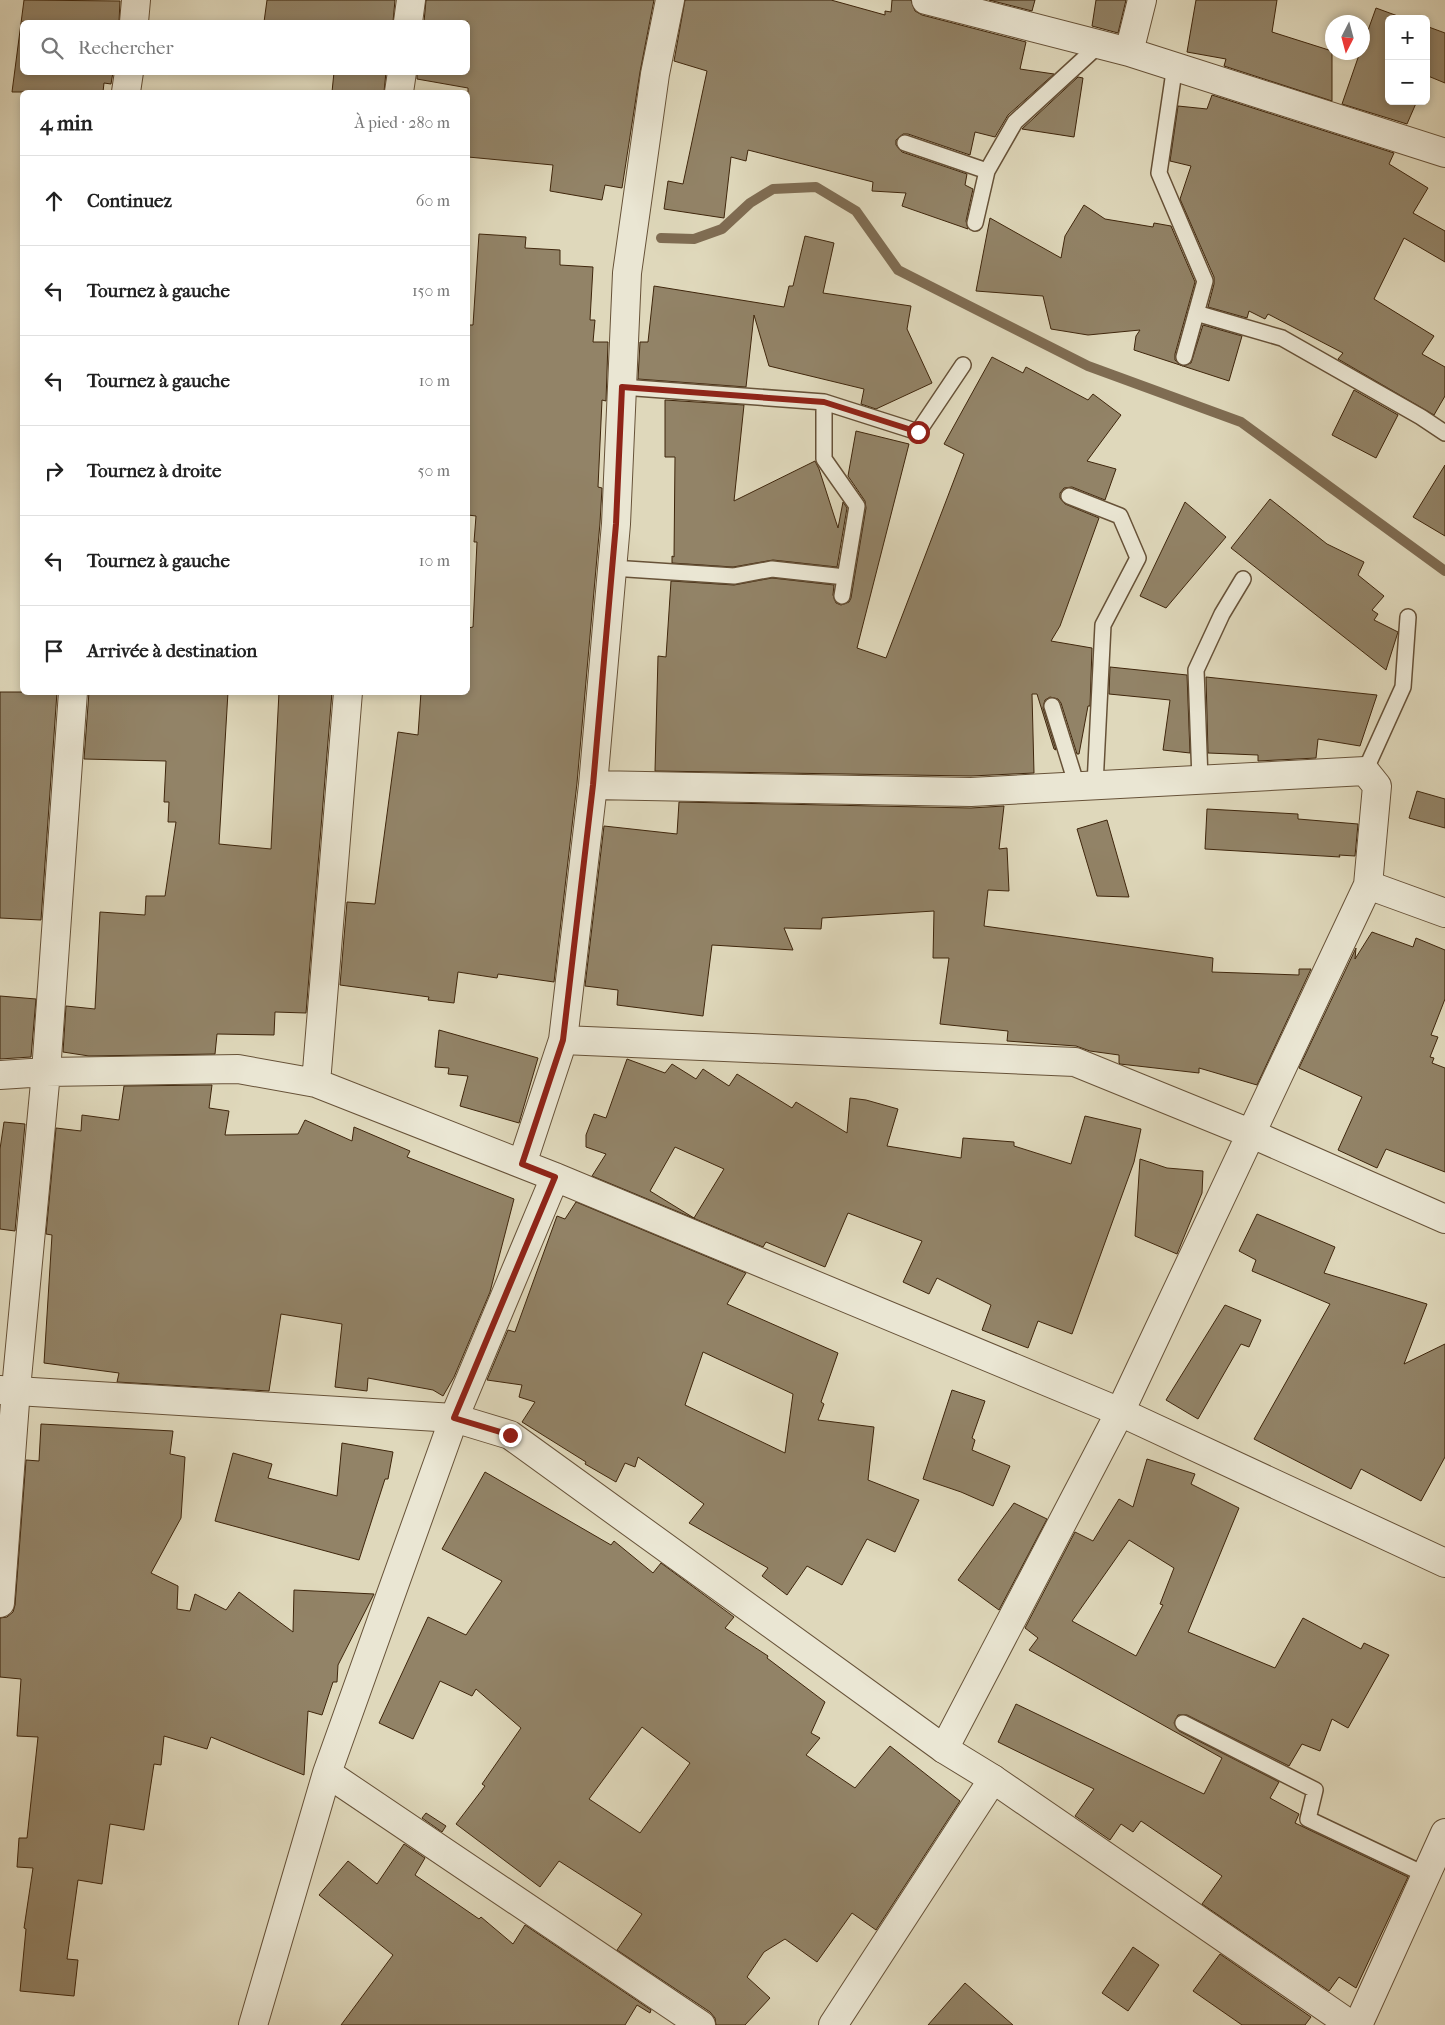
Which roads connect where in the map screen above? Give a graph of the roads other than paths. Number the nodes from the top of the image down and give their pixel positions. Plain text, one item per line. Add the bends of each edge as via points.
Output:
1 (136, 0) edge
2 (411, 0) edge
3 (670, 0) edge
4 (926, 0) edge
5 (1142, 0) edge
6 (134, 20) edge
7 (408, 20) edge
8 (1100, 44) junction
9 (1129, 52) junction
10 (1175, 65) junction
11 (129, 75) edge
12 (402, 75) edge
13 (126, 90) edge
14 (399, 90) edge
15 (905, 143) dead end
16 (1445, 153) edge
17 (988, 171) junction
18 (975, 223) dead end
19 (1196, 313) junction
20 (1184, 357) dead end
21 (963, 365) dead end
22 (622, 387) junction
23 (824, 402) junction
24 (1445, 433) edge
25 (1069, 496) dead end
26 (612, 568) junction
27 (845, 577) junction
28 (1243, 579) dead end
29 (842, 596) dead end
30 (1408, 617) dead end
31 (73, 695) edge
32 (348, 695) edge
33 (1052, 706) dead end
34 (1365, 772) junction
35 (1200, 780) junction
36 (593, 785) junction
37 (1086, 786) junction
38 (1368, 885) junction
39 (1445, 913) edge
40 (563, 1040) junction
41 (46, 1072) junction
42 (0, 1075) edge
43 (316, 1083) junction
44 (1252, 1134) junction
45 (522, 1164) junction
46 (555, 1177) junction
47 (1445, 1219) edge
48 (8, 1389) edge
49 (1120, 1412) junction
50 (454, 1418) junction
51 (1445, 1563) edge
52 (0, 1603) edge
53 (1183, 1723) dead end
54 (944, 1749) junction
55 (327, 1773) junction
56 (993, 1779) junction
57 (1445, 1832) edge
58 (1435, 1879) edge
59 (253, 2025) edge
60 (701, 2025) edge
61 (833, 2025) edge
62 (1351, 2025) edge
63 (1358, 2025) edge

1 - 6 street
2 - 7 street
3 - 22 street via 654,74 627,272
4 - 8 street
5 - 9 street
8 - 9 street
8 - 17 lane via 1015,122
9 - 10 street
10 - 16 street
10 - 19 lane via 1159,173 1205,281
11 - 13 street
12 - 14 street
15 - 17 lane
17 - 18 lane
19 - 20 lane
19 - 24 lane via 1282,338
21 - 23 lane via 918,432
22 - 23 lane
22 - 26 street
23 - 27 lane via 824,459 857,506
25 - 37 lane via 1120,516 1138,558 1103,625
26 - 27 lane via 734,576 772,568
26 - 36 street
27 - 29 lane
28 - 35 lane via 1222,614 1196,670
30 - 34 lane via 1403,687
31 - 41 street
32 - 43 street
33 - 37 lane
34 - 35 street
34 - 38 street via 1377,786
35 - 37 street
36 - 37 street via 970,792
36 - 40 street
38 - 39 street
38 - 44 street
40 - 44 street via 1075,1062
40 - 45 street
41 - 42 street
41 - 43 street via 238,1069
41 - 48 street
43 - 45 street
44 - 47 street
44 - 49 street
45 - 46 street
46 - 49 street
46 - 50 street
48 - 50 street
48 - 52 street
49 - 51 street
49 - 54 street
50 - 54 street via 510,1435
50 - 55 street
53 - 58 lane via 1315,1790 1308,1818
54 - 56 street
55 - 59 street
55 - 60 street
56 - 61 street
56 - 62 street
57 - 58 street
58 - 63 street

